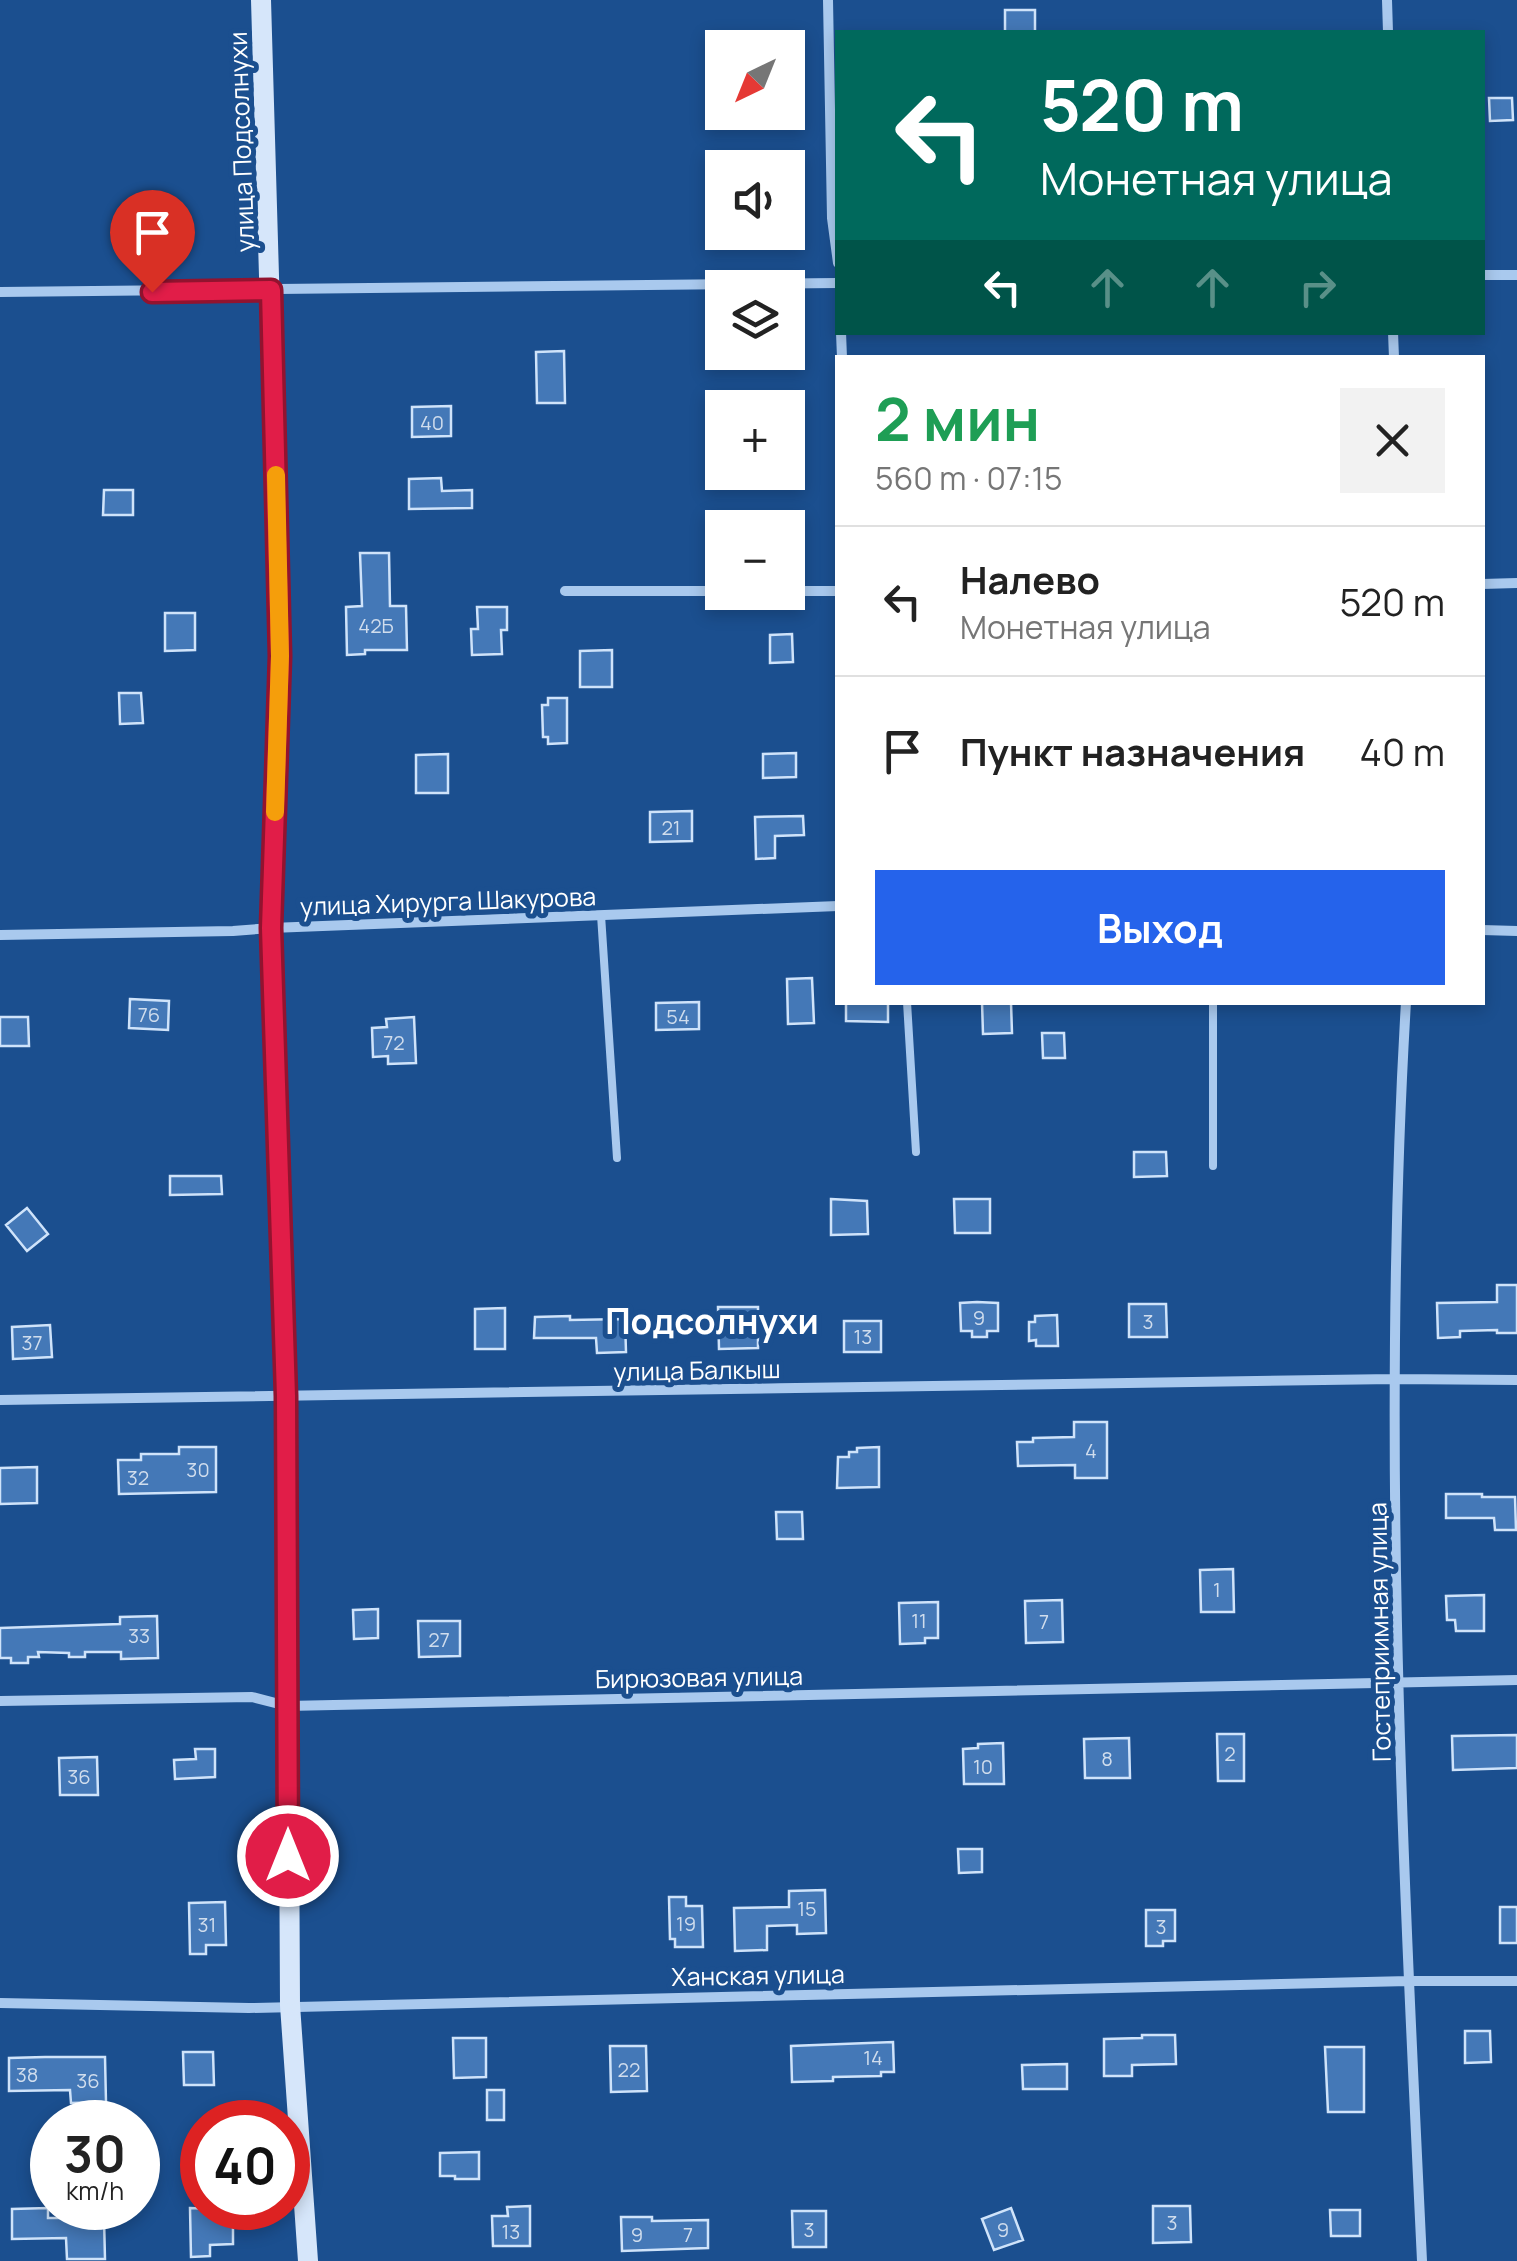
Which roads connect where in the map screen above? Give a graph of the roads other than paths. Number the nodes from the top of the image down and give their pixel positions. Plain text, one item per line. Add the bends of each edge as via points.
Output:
1 (262, 0) edge
2 (828, 0) edge
3 (1387, 0) edge
4 (1388, 30) edge
5 (835, 240) edge
6 (1485, 275) edge
7 (1517, 275) edge
8 (835, 283) edge
9 (271, 290) junction
10 (0, 292) edge
11 (1517, 583) edge
12 (1485, 584) edge
13 (565, 591) dead end
14 (705, 591) edge
15 (805, 591) edge
16 (835, 591) edge
17 (835, 906) edge
18 (601, 915) junction
19 (271, 928) junction
20 (1485, 930) edge
21 (1517, 931) edge
22 (0, 934) edge
23 (906, 1005) edge
24 (1213, 1005) edge
25 (1406, 1005) edge
26 (916, 1152) dead end
27 (617, 1158) dead end
28 (1214, 1166) dead end
29 (1394, 1379) junction
30 (1517, 1380) edge
31 (286, 1396) junction
32 (0, 1400) edge
33 (1517, 1680) edge
34 (1400, 1682) junction
35 (0, 1701) edge
36 (286, 1706) junction
37 (1409, 1981) junction
38 (1517, 1981) edge
39 (0, 2003) edge
40 (290, 2006) junction
41 (308, 2261) edge
42 (1422, 2261) edge

1 - 9 street, улица Подсолнухи
2 - 5 street
3 - 4 street
6 - 7 street
8 - 9 street
9 - 10 street
9 - 19 street, улица Подсолнухи via 280,656
11 - 12 street
13 - 14 street
15 - 16 street
17 - 18 street, улица Хирурга Шакурова
18 - 19 street, улица Хирурга Шакурова
18 - 27 lane
19 - 22 street, улица Хирурга Шакурова
19 - 31 street, улица Подсолнухи
20 - 21 street
23 - 26 lane
24 - 28 lane
25 - 29 street, Гостеприимная улица
29 - 30 street, улица Балкыш
29 - 31 street, улица Балкыш
29 - 34 street, Гостеприимная улица
31 - 32 street, улица Балкыш
31 - 36 street, улица Подсолнухи
33 - 34 street, Бирюзовая улица
34 - 36 street, Бирюзовая улица
34 - 37 street, Гостеприимная улица
35 - 36 street, Бирюзовая улица via 252,1696
36 - 40 street, улица Подсолнухи
37 - 38 street, Ханская улица
37 - 40 street, Ханская улица
37 - 42 street, Гостеприимная улица
39 - 40 street, Ханская улица
40 - 41 street, улица Подсолнухи

